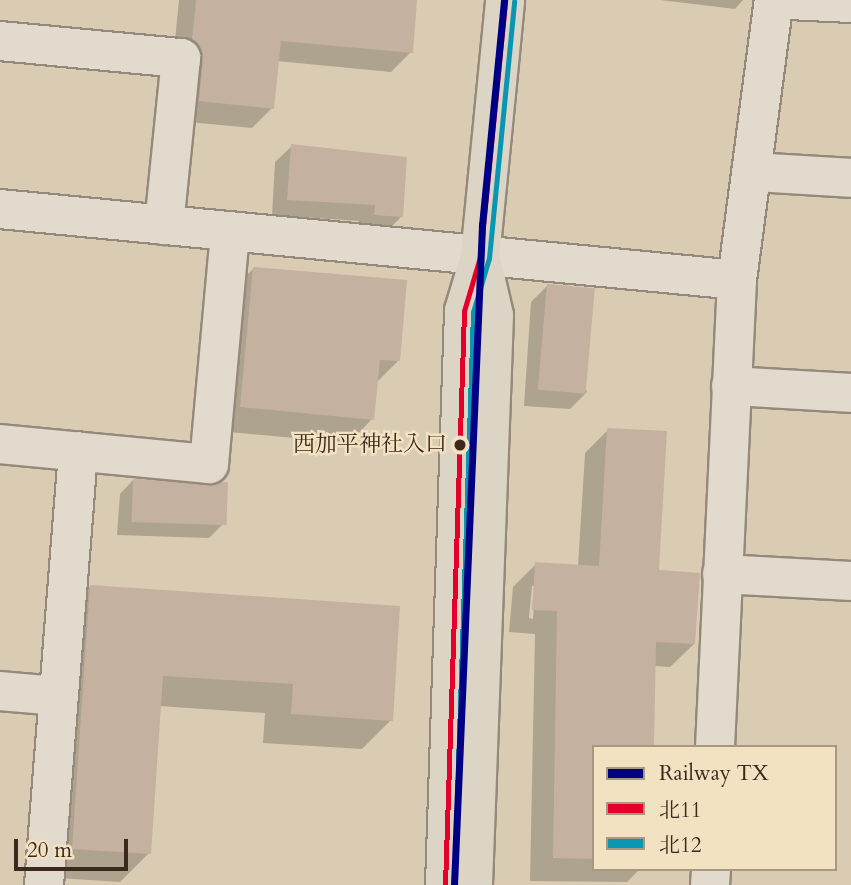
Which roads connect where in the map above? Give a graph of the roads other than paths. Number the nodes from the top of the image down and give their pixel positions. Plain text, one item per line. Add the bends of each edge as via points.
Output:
1 (505, 0) edge
2 (774, 0) edge
3 (789, 0) edge
4 (851, 3) edge
5 (0, 41) edge
6 (754, 172) junction
7 (851, 178) edge
8 (0, 209) edge
9 (164, 225) junction
10 (230, 234) junction
11 (480, 257) junction
12 (737, 280) junction
13 (731, 386) junction
14 (851, 393) edge
15 (0, 444) edge
16 (78, 451) junction
17 (722, 574) junction
18 (851, 581) edge
19 (0, 691) edge
20 (58, 696) junction
21 (715, 745) edge
22 (44, 885) edge
23 (445, 885) edge
24 (473, 885) edge

1 - 11 main road
2 - 6 street
3 - 4 street
5 - 9 street via 181,58
6 - 7 street
6 - 12 street
8 - 9 street
9 - 10 street
10 - 11 street
10 - 16 street via 209,464
11 - 12 street
11 - 23 main road via 464,312
11 - 24 main road via 495,315
12 - 13 street
13 - 14 street
13 - 17 street
15 - 16 street
16 - 20 street
17 - 18 street
17 - 21 street
19 - 20 street
20 - 22 street

